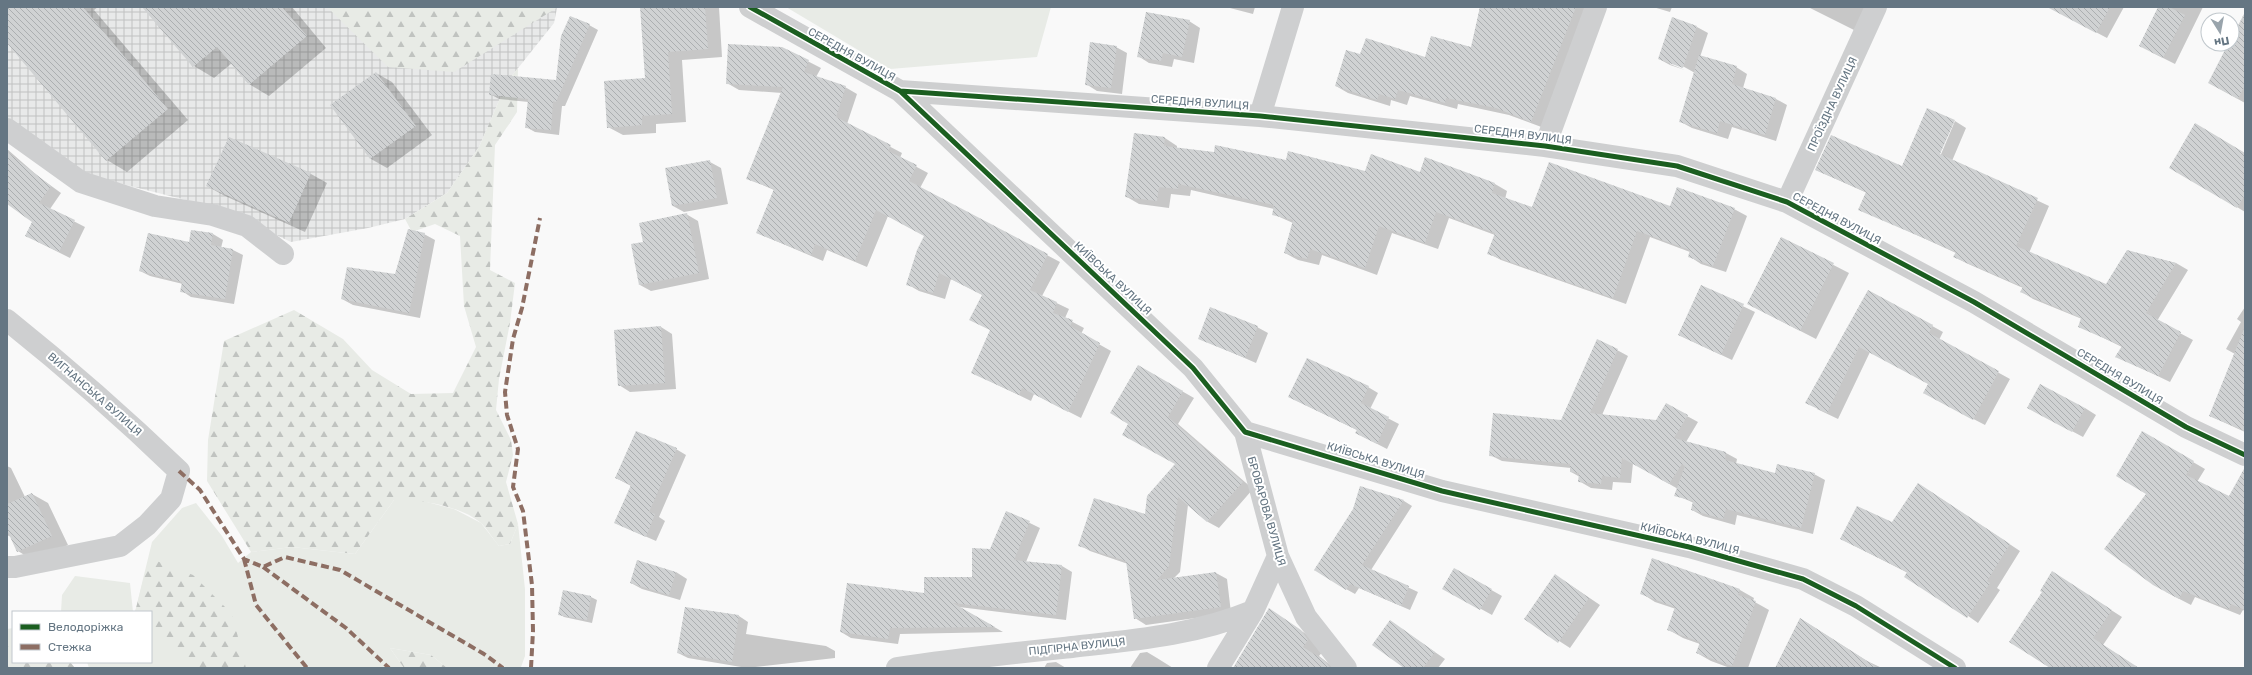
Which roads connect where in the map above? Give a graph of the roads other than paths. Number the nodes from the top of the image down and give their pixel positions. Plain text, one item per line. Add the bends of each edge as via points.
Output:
1 (750, 7) edge
2 (1293, 7) edge
3 (1596, 7) edge
4 (1876, 7) edge
5 (900, 91) junction
6 (1260, 116) junction
7 (7, 129) edge
8 (1545, 146) junction
9 (1787, 202) junction
10 (283, 254) dead end
11 (7, 320) edge
12 (1245, 432) junction
13 (2245, 455) edge
14 (1278, 556) junction
15 (7, 567) edge
16 (1253, 611) junction
17 (897, 668) edge
18 (1218, 668) edge
19 (1346, 668) edge
20 (1955, 668) edge

1 - 5 street, СЕРЕДНЯ ВУЛИЦЯ
2 - 6 street
3 - 8 street
4 - 9 street, ПРОЇЗДНА ВУЛИЦЯ
5 - 6 street, СЕРЕДНЯ ВУЛИЦЯ
5 - 12 street, КИЇВСЬКА ВУЛИЦЯ via 1193,368
6 - 8 street, СЕРЕДНЯ ВУЛИЦЯ
7 - 10 street via 82,182 155,206 213,215 247,226
8 - 9 street, СЕРЕДНЯ ВУЛИЦЯ via 1677,166
9 - 13 street, СЕРЕДНЯ ВУЛИЦЯ via 1974,302 2186,427
11 - 15 street, ВИГНАНСЬКА ВУЛИЦЯ via 121,415 179,471 171,499 147,525 120,546 65,559 15,568
12 - 14 street, БРОВАРОВА ВУЛИЦЯ
12 - 20 street, КИЇВСЬКА ВУЛИЦЯ via 1442,491 1689,547 1803,579 1856,606
14 - 16 street
14 - 19 street, БРОВАРОВА ВУЛИЦЯ via 1306,617
16 - 17 street, ПІДГІРНА ВУЛИЦЯ via 1215,626 1148,638
16 - 18 street

